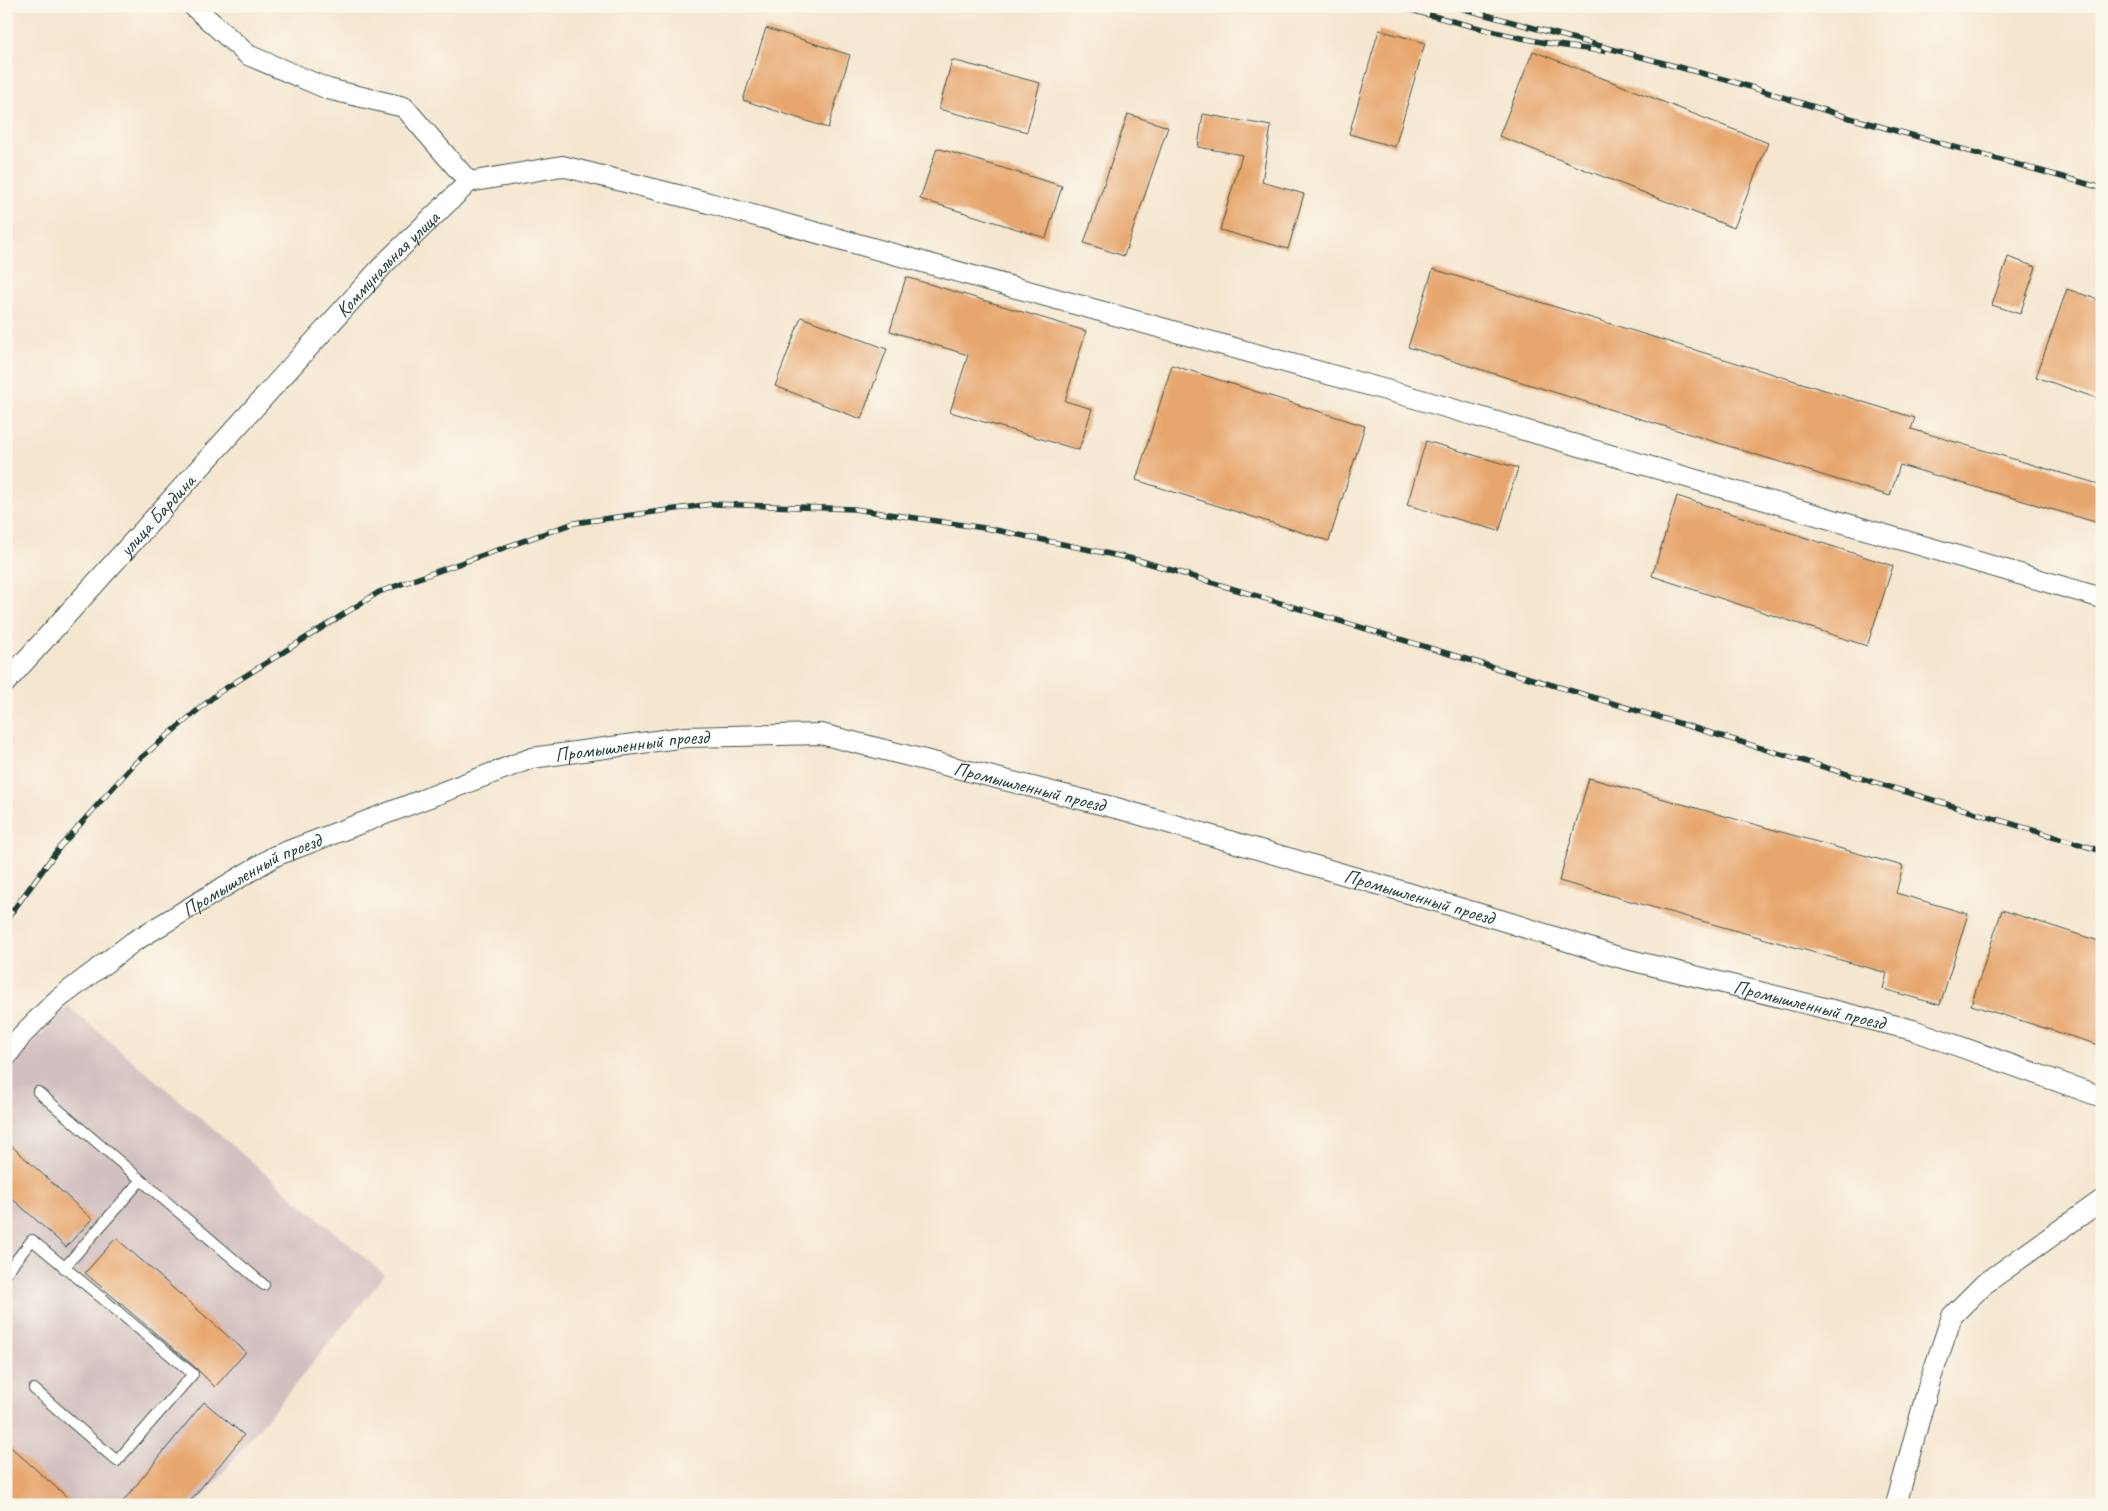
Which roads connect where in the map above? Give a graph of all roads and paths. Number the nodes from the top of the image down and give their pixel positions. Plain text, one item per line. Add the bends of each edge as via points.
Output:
1 (193, 6) edge
2 (469, 182) junction
3 (308, 348) joint
4 (2102, 598) edge
5 (6, 682) edge
6 (6, 1056) edge
7 (38, 1092) dead end
8 (2102, 1097) edge
9 (141, 1180) junction
10 (2102, 1200) edge
11 (64, 1268) junction
12 (6, 1273) edge
13 (264, 1285) dead end
14 (34, 1389) dead end
15 (1896, 1505) edge

1 - 2 street via 248,55 328,90 404,107
2 - 3 street, Коммунальная улица via 386,262
2 - 4 street via 562,166 709,203 1395,393
3 - 5 street, улица Бардина
6 - 8 street, Промышленный проезд via 58,999 133,942 275,856 532,758 685,737 821,734 1120,809 1618,956 1913,1030
7 - 9 lane
9 - 11 lane
9 - 13 lane
10 - 15 street via 1983,1285 1952,1316 1929,1384
11 - 12 lane via 32,1240
11 - 14 lane via 193,1374 117,1461

